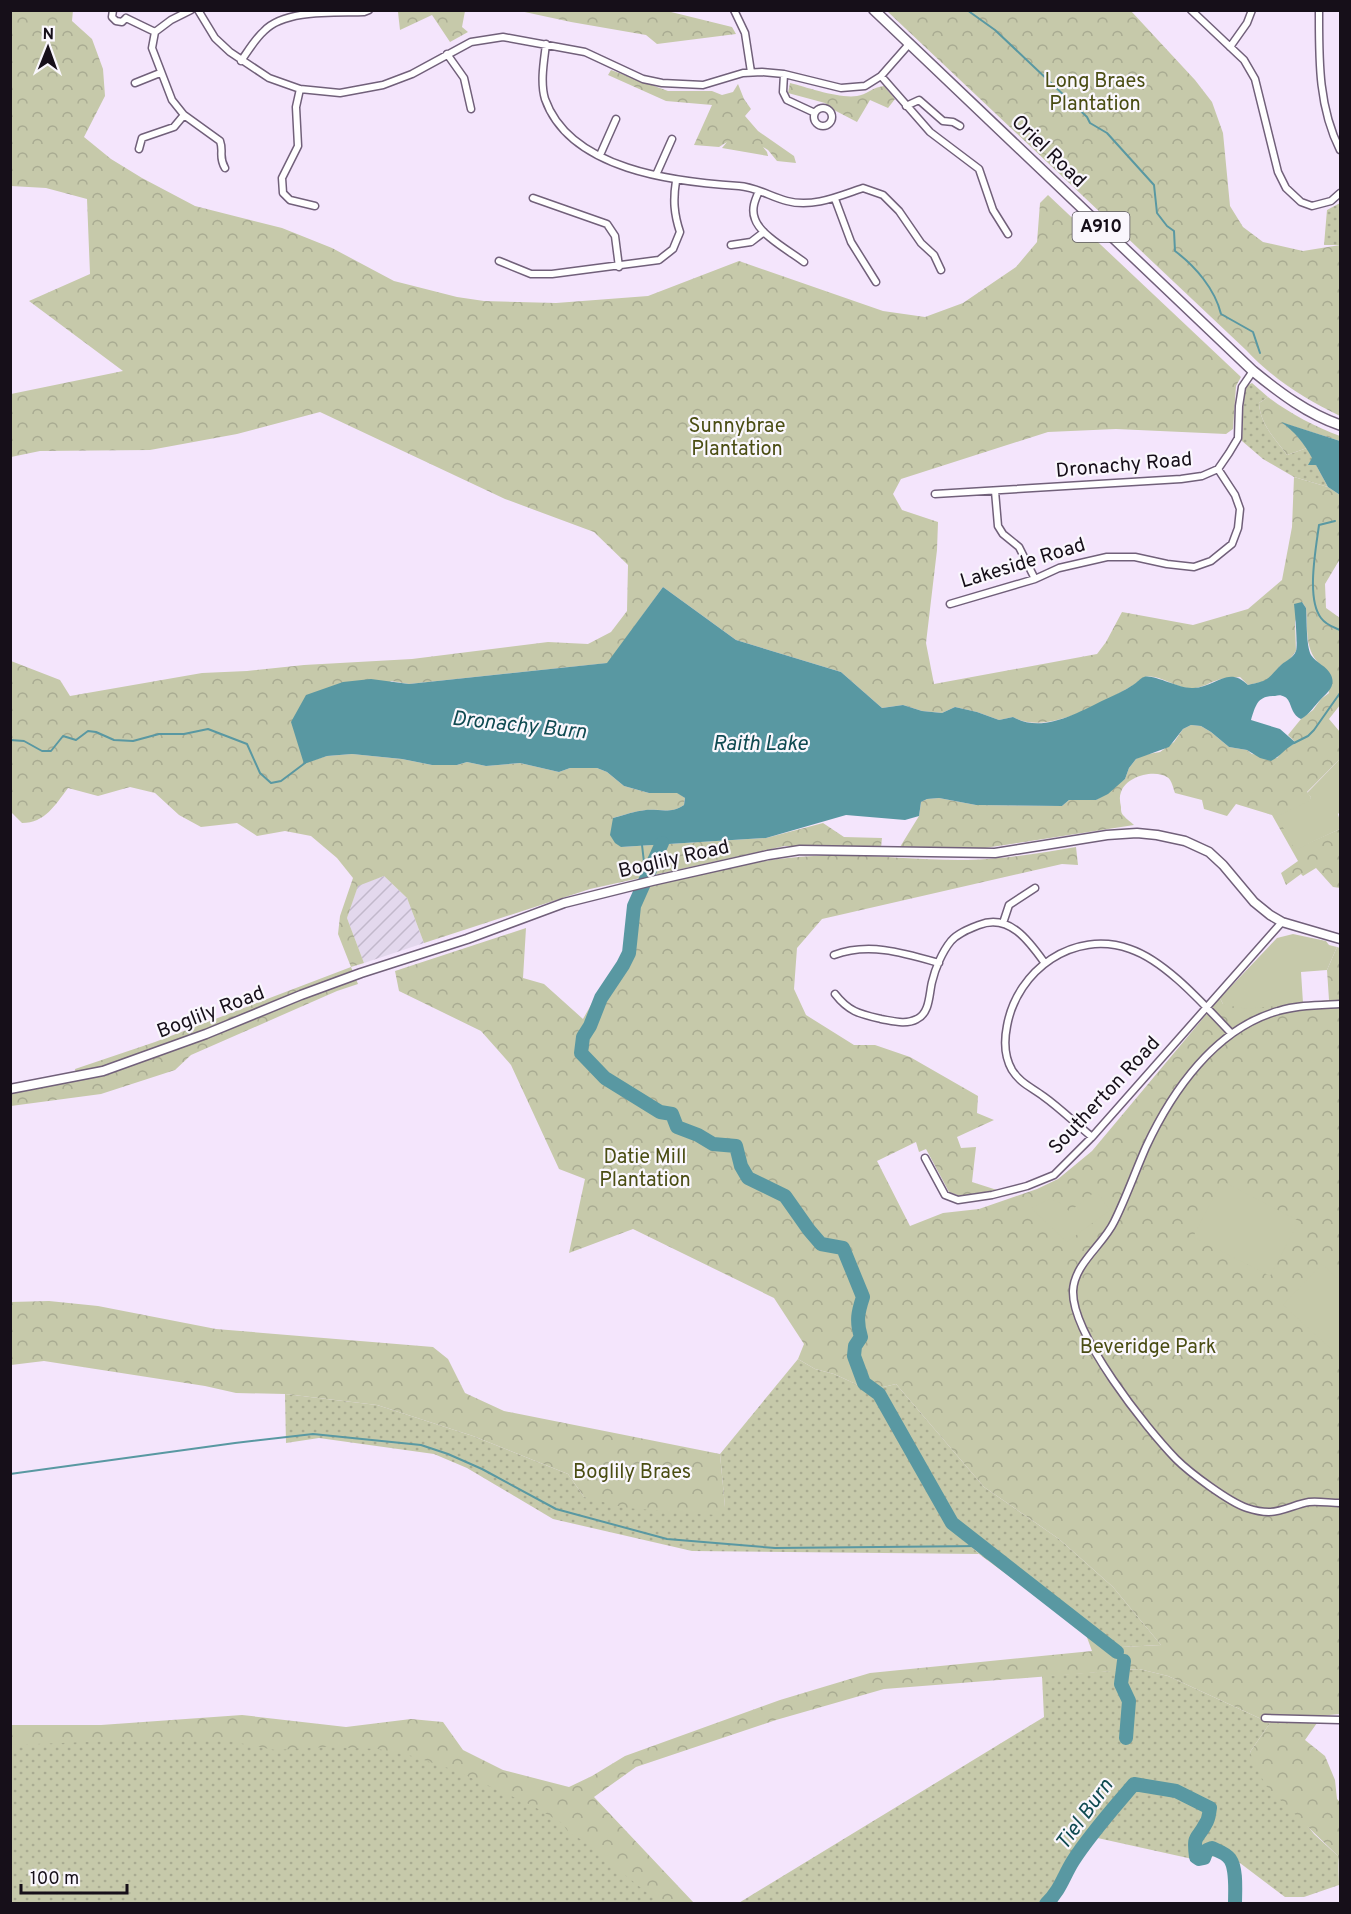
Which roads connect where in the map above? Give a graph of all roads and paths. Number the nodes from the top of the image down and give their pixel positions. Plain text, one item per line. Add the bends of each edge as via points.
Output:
1 (113, 10) edge
2 (126, 10) edge
3 (191, 10) edge
4 (198, 10) edge
5 (369, 10) edge
6 (734, 10) edge
7 (874, 10) edge
8 (1191, 10) edge
9 (1252, 10) edge
10 (1319, 10) edge
11 (298, 13) edge
12 (126, 18) junction
13 (155, 32) junction
14 (910, 43) junction
15 (546, 44) junction
16 (1230, 47) junction
17 (447, 54) junction
18 (241, 61) junction
19 (751, 72) junction
20 (160, 73) junction
21 (784, 74) junction
22 (880, 76) junction
23 (135, 83) dead end
24 (300, 89) junction
25 (906, 106) junction
26 (471, 109) dead end
27 (815, 113) dead end
28 (184, 115) junction
29 (616, 119) dead end
30 (960, 126) dead end
31 (134, 132) dead end
32 (142, 138) junction
33 (672, 139) dead end
34 (139, 149) dead end
35 (1341, 150) edge
36 (600, 155) junction
37 (220, 160) junction
38 (211, 163) dead end
39 (225, 168) dead end
40 (656, 175) junction
41 (676, 181) junction
42 (759, 191) junction
43 (1341, 194) edge
44 (533, 198) dead end
45 (835, 199) junction
46 (315, 206) dead end
47 (764, 232) junction
48 (1008, 234) dead end
49 (731, 245) dead end
50 (500, 261) dead end
51 (804, 262) dead end
52 (619, 267) junction
53 (941, 270) dead end
54 (876, 282) dead end
55 (1253, 371) junction
56 (1341, 425) edge
57 (1218, 469) junction
58 (995, 491) junction
59 (935, 494) dead end
60 (1035, 579) junction
61 (950, 604) dead end
62 (1035, 888) dead end
63 (1282, 922) junction
64 (1003, 923) junction
65 (1341, 939) edge
66 (834, 955) dead end
67 (1044, 962) junction
68 (939, 963) junction
69 (834, 994) dead end
70 (1341, 1004) edge
71 (1207, 1008) junction
72 (1231, 1033) junction
73 (10, 1089) edge
74 (1092, 1137) junction
75 (925, 1158) dead end
76 (1341, 1503) edge
77 (1265, 1718) dead end
78 (1341, 1720) edge

1 - 12 street via 116,21
2 - 12 street
3 - 13 street
4 - 18 street via 215,38
5 - 11 street
6 - 19 street via 745,33
7 - 14 main road, Oriel Road / A910
8 - 16 street
9 - 16 street
10 - 35 street via 1321,87 1327,116
11 - 18 street via 265,29
12 - 13 street
13 - 20 street via 152,48
14 - 22 street
14 - 55 main road, Oriel Road / A910
15 - 17 street via 503,37 471,42
15 - 19 street via 585,52 643,79 662,83 704,85
15 - 36 street via 544,97 554,117 574,141
16 - 43 street via 1244,60 1255,79 1278,172 1286,188 1311,206
17 - 24 street via 383,85 340,93
17 - 26 street via 464,78
18 - 24 street via 269,78
19 - 21 street
20 - 23 street
20 - 28 street
21 - 22 street via 841,88 865,86
21 - 27 street via 783,93 787,100
22 - 25 street
24 - 46 street via 296,107 299,140 282,177 283,193 290,200
25 - 30 street via 919,99 943,121
25 - 48 street via 930,132 979,169 993,210
28 - 32 street via 174,127
28 - 37 street via 220,141
29 - 36 street
31 - 32 street
32 - 34 street
33 - 40 street
36 - 40 street
37 - 38 street
37 - 39 street
40 - 41 street
41 - 42 street
41 - 52 street via 673,199 680,232 673,249 659,260
42 - 45 street via 789,202
42 - 47 street via 753,206 754,219
44 - 52 street via 607,224 615,236
45 - 53 street via 863,188 884,195 934,255
45 - 54 street via 851,242
47 - 49 street via 751,242
47 - 51 street
50 - 52 street via 531,274
55 - 56 main road, Oriel Road / A910 via 1287,398
55 - 57 street, Dronachy Road via 1242,387 1235,436
57 - 58 street, Dronachy Road via 1181,479
57 - 60 street, Lakeside Road via 1240,509 1232,544 1211,561 1194,567 1135,557 1107,557 1059,568
58 - 59 street, Dronachy Road
58 - 60 street via 998,526 1019,547
60 - 61 street, Lakeside Road
62 - 64 street via 1009,905
63 - 65 main road, Boglily Road
63 - 71 street, Southerton Road
63 - 73 main road, Boglily Road via 1259,908 1209,852 1178,839 1137,833 1107,835 995,853 800,850 564,903 361,973 103,1071
64 - 67 street via 1027,938
64 - 68 street via 983,924 961,933 951,941
66 - 68 street via 872,949
67 - 71 street via 1076,947 1101,944 1129,948 1160,965
67 - 74 street via 1025,982 1013,1003 1005,1051 1020,1081 1043,1095
68 - 69 street via 927,1008 918,1019 901,1023 858,1014
70 - 72 street via 1278,1011
71 - 72 street
71 - 74 street, Southerton Road
72 - 76 street via 1192,1072 1167,1108 1114,1223 1081,1269 1073,1295 1081,1322 1120,1391 1181,1463 1245,1508 1269,1512 1309,1502
74 - 75 street, Southerton Road via 1054,1175 1027,1186 958,1200 945,1195
77 - 78 street

